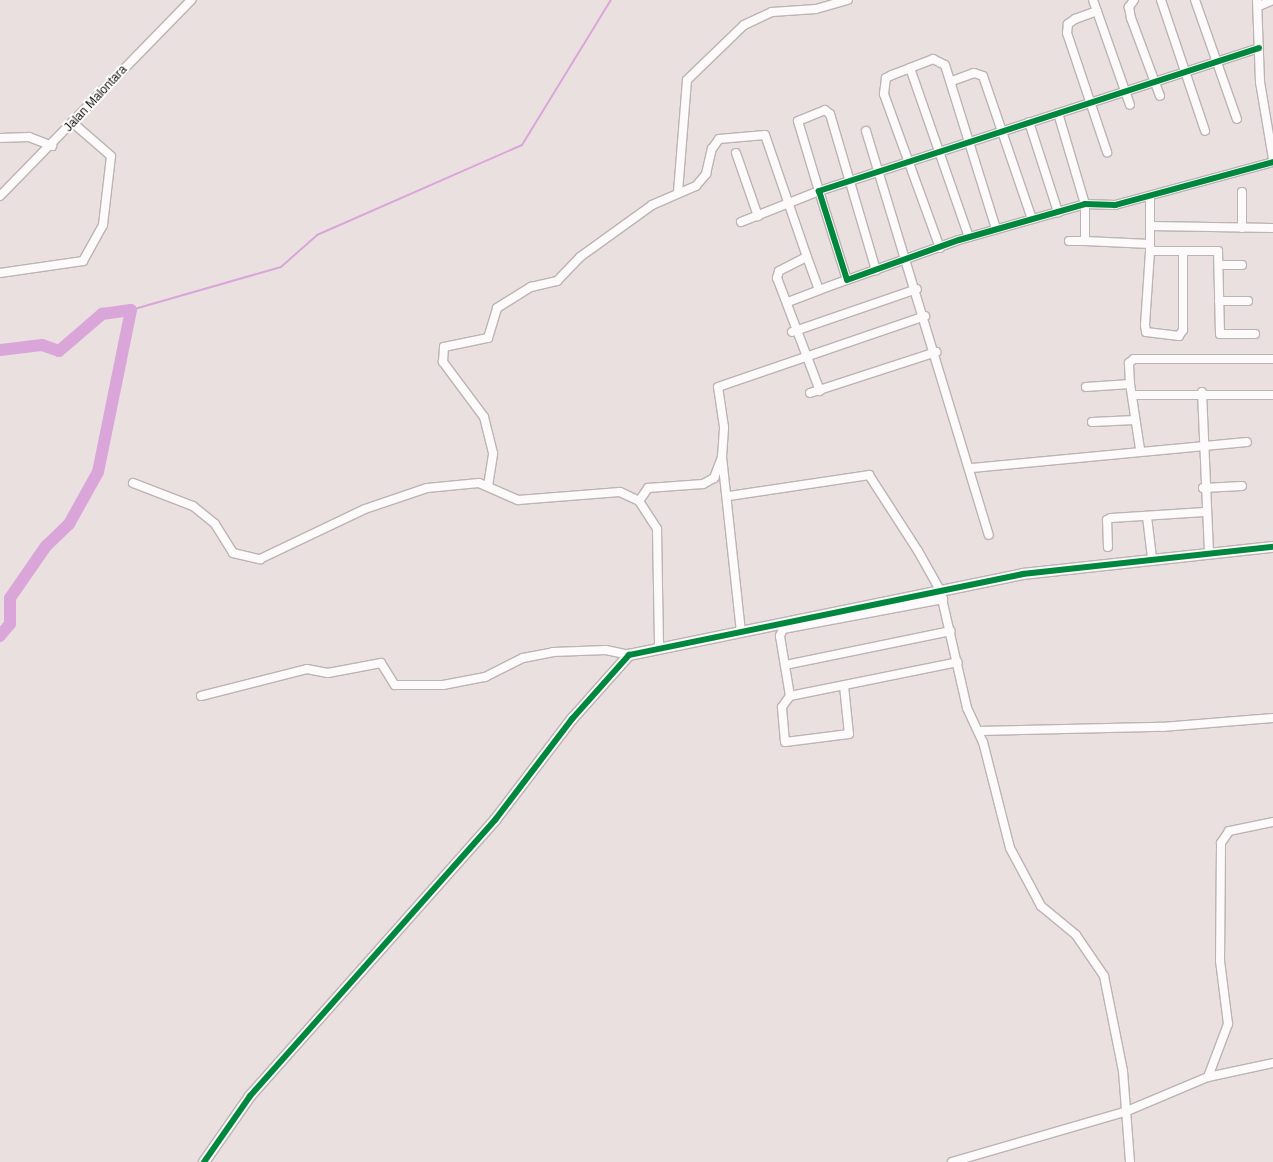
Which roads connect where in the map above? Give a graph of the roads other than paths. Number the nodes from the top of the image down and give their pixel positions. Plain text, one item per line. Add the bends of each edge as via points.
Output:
1 (190, 0) edge
2 (848, 0) edge
3 (1093, 0) edge
4 (1134, 0) edge
5 (1161, 0) edge
6 (1195, 0) edge
7 (1273, 0) edge
8 (1258, 3) edge
9 (1097, 11) junction
10 (1259, 48) junction
11 (1217, 62) junction
12 (910, 68) junction
13 (1187, 71) junction
14 (952, 81) junction
15 (1153, 82) junction
16 (1124, 92) junction
17 (1160, 96) dead end
18 (1092, 102) junction
19 (1130, 105) dead end
20 (1058, 113) junction
21 (1237, 119) dead end
22 (1029, 122) junction
23 (73, 123) junction
24 (866, 130) dead end
25 (1002, 131) junction
26 (1205, 131) dead end
27 (0, 138) edge
28 (970, 141) junction
29 (52, 146) junction
30 (940, 151) junction
31 (1107, 152) dead end
32 (736, 153) dead end
33 (908, 161) junction
34 (1273, 161) edge
35 (879, 171) junction
36 (850, 180) junction
37 (819, 191) junction
38 (678, 192) junction
39 (1242, 192) dead end
40 (0, 196) edge
41 (1150, 197) junction
42 (789, 203) junction
43 (1085, 204) junction
44 (1058, 212) junction
45 (758, 216) junction
46 (1032, 219) junction
47 (741, 222) dead end
48 (1150, 226) junction
49 (1242, 228) junction
50 (1273, 228) edge
51 (996, 229) junction
52 (969, 237) junction
53 (1069, 241) dead end
54 (1085, 241) junction
55 (940, 248) junction
56 (1150, 248) junction
57 (1184, 250) junction
58 (807, 257) junction
59 (907, 260) junction
60 (1220, 265) junction
61 (1242, 265) dead end
62 (876, 270) junction
63 (0, 273) edge
64 (847, 280) junction
65 (917, 289) junction
66 (819, 290) junction
67 (1220, 301) junction
68 (1248, 301) dead end
69 (788, 302) junction
70 (925, 316) junction
71 (796, 330) junction
72 (1255, 334) dead end
73 (936, 352) junction
74 (810, 358) junction
75 (1273, 359) edge
76 (1130, 384) junction
77 (1086, 387) dead end
78 (820, 391) junction
79 (1202, 392) junction
80 (810, 393) dead end
81 (1273, 394) edge
82 (1132, 395) junction
83 (1135, 420) junction
84 (1092, 422) dead end
85 (1246, 442) dead end
86 (1202, 445) junction
87 (1140, 449) junction
88 (722, 457) junction
89 (972, 468) junction
90 (133, 482) dead end
91 (488, 486) junction
92 (1242, 486) dead end
93 (1203, 488) junction
94 (729, 496) junction
95 (638, 501) junction
96 (1205, 512) junction
97 (1147, 517) junction
98 (989, 535) dead end
99 (1108, 547) dead end
100 (1273, 547) edge
101 (1209, 553) junction
102 (1152, 558) junction
103 (941, 595) junction
104 (741, 630) junction
105 (951, 631) junction
106 (659, 646) junction
107 (629, 655) junction
108 (958, 662) junction
109 (785, 664) junction
110 (844, 686) junction
111 (201, 696) dead end
112 (790, 696) junction
113 (1273, 718) edge
114 (979, 731) junction
115 (1273, 822) edge
116 (1273, 1063) edge
117 (1208, 1077) junction
118 (1127, 1111) junction
119 (204, 1162) edge
120 (952, 1162) edge
121 (1130, 1162) edge

1 - 23 street, Jalan Malontara
2 - 38 street via 816,9 772,12 744,25 687,80
3 - 9 street
4 - 15 street via 1130,13
5 - 13 street
6 - 11 street
7 - 8 street
8 - 10 street
9 - 16 street
9 - 18 street via 1068,24
10 - 11 street
10 - 34 street
11 - 13 street
11 - 21 street
12 - 14 street via 941,60
12 - 30 street
12 - 33 street via 886,78 883,85
13 - 15 street
13 - 26 street
14 - 25 street via 974,73 983,76
14 - 28 street
15 - 16 street
15 - 17 street
16 - 18 street
16 - 19 street
18 - 20 street
18 - 31 street
20 - 22 street
20 - 43 street
22 - 25 street
22 - 44 street
23 - 29 street, Jalan Malontara
23 - 63 street via 111,156 103,225 83,261
24 - 35 street
25 - 28 street
25 - 46 street
27 - 29 street via 29,137
28 - 30 street
28 - 51 street
29 - 40 street, Jalan Malontara
30 - 33 street
30 - 52 street
32 - 45 street
33 - 35 street
33 - 55 street
34 - 41 street
35 - 36 street
35 - 59 street
36 - 37 street
36 - 37 street via 830,114 825,110 808,113 798,121 798,128
36 - 62 street
37 - 42 street
37 - 64 street
38 - 42 street via 687,192 706,174 712,149 719,139 765,136
38 - 91 street via 580,258 557,281 531,287 497,308 488,338 444,347 444,362 484,417 493,454
39 - 49 street
41 - 43 street via 1115,205
41 - 48 street
42 - 45 street
42 - 58 street
43 - 44 street
43 - 54 street
44 - 46 street
45 - 47 street
46 - 51 street
48 - 49 street
48 - 56 street
49 - 50 street
51 - 52 street
52 - 55 street
53 - 54 street
54 - 56 street
55 - 59 street
56 - 57 street
56 - 57 street via 1145,325 1150,336 1164,338 1179,336 1183,330
57 - 60 street via 1218,251
58 - 66 street
58 - 69 street via 779,271
59 - 62 street
59 - 65 street
60 - 61 street
60 - 67 street
62 - 64 street
64 - 66 street
65 - 70 street
65 - 71 street
66 - 69 street
67 - 68 street
67 - 72 street via 1220,334
69 - 71 street
70 - 73 street
70 - 74 street
71 - 74 street
73 - 78 street
73 - 89 street
74 - 78 street
74 - 88 street via 718,387
75 - 76 street via 1134,359 1130,363
76 - 77 street
76 - 82 street
78 - 80 street
79 - 81 street
79 - 82 street
79 - 86 street
82 - 83 street
83 - 84 street
83 - 87 street
85 - 86 street
86 - 87 street
86 - 93 street
87 - 89 street
88 - 94 street
88 - 95 street via 710,482 648,488
89 - 98 street
90 - 91 street via 192,506 215,524 233,553 260,559 406,494 462,483
91 - 95 street via 518,500 610,491
92 - 93 street
93 - 96 street
94 - 103 street via 869,475
94 - 104 street
95 - 106 street via 657,529
96 - 97 street
96 - 101 street
97 - 99 street via 1109,518
97 - 102 street
100 - 101 street
101 - 102 street
102 - 103 street via 1023,574
103 - 104 street
103 - 105 street
103 - 109 street via 784,629 780,636
104 - 106 street
105 - 108 street
105 - 109 street
106 - 107 street
107 - 111 street via 606,650 553,652 523,658 485,677 443,685 395,685 381,663 328,673 307,669
107 - 119 street via 572,719 495,820 250,1096
108 - 110 street
108 - 114 street via 970,717
109 - 112 street
110 - 112 street
110 - 112 street via 850,728 844,736 785,742 782,713
113 - 114 street via 1162,727
114 - 118 street via 999,813 1033,895 1082,941 1104,976 1120,1042
115 - 117 street via 1229,832 1221,843 1220,961 1228,1024
116 - 117 street
117 - 118 street
118 - 120 street
118 - 121 street

